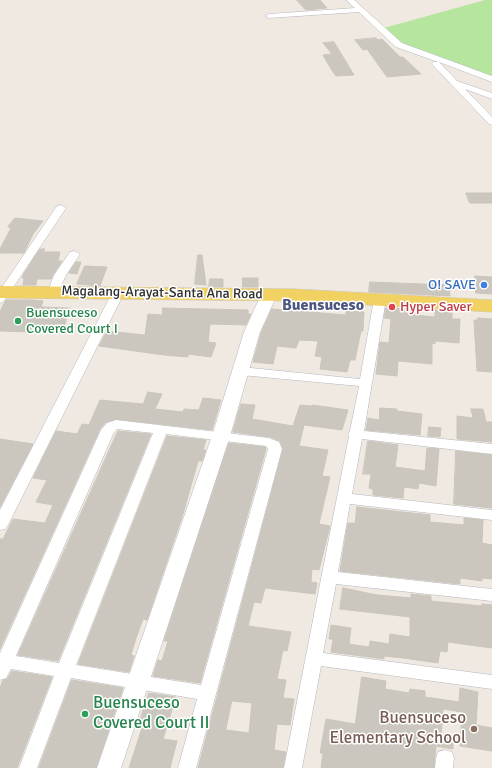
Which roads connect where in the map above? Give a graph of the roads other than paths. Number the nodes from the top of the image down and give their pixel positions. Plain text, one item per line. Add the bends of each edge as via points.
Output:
1 (350, 0) edge
2 (360, 10) junction
3 (269, 16) dead end
4 (436, 64) dead end
5 (492, 80) edge
6 (453, 82) junction
7 (492, 96) edge
8 (492, 122) edge
9 (61, 208) dead end
10 (74, 254) dead end
11 (54, 291) junction
12 (118, 293) junction
13 (2, 294) edge
14 (269, 295) junction
15 (380, 299) junction
16 (492, 306) edge
17 (241, 371) junction
18 (366, 383) junction
19 (160, 429) junction
20 (355, 434) junction
21 (221, 436) junction
22 (492, 449) edge
23 (343, 498) junction
24 (492, 516) edge
25 (0, 525) edge
26 (329, 577) junction
27 (492, 595) edge
28 (313, 658) junction
29 (2, 665) edge
30 (65, 670) junction
31 (138, 682) junction
32 (492, 682) edge
33 (207, 693) junction
34 (28, 768) edge
35 (109, 768) edge
36 (187, 768) edge
37 (293, 768) edge

1 - 2 street
2 - 3 street
2 - 5 street via 399,45
4 - 6 street
6 - 7 street
6 - 8 street
9 - 13 street
10 - 11 street
11 - 12 main road, Magalang-Arayat-Santa Ana Road
11 - 13 main road, Magalang-Arayat-Santa Ana Road
12 - 14 main road, Magalang-Arayat-Santa Ana Road
12 - 25 street
14 - 15 main road, Magalang-Arayat-Santa Ana Road
14 - 17 street via 252,332
15 - 16 main road, Magalang-Arayat-Santa Ana Road
15 - 18 street
17 - 18 street
17 - 21 street
18 - 20 street
19 - 21 street
19 - 29 street via 116,424 108,430
19 - 30 street
20 - 22 street
20 - 23 street
21 - 31 street
21 - 33 street via 269,442 275,449
23 - 24 street
23 - 26 street
26 - 27 street
26 - 28 street
28 - 32 street
28 - 37 street
29 - 30 street
30 - 31 street
30 - 34 street
31 - 33 street
31 - 35 street
33 - 36 street

